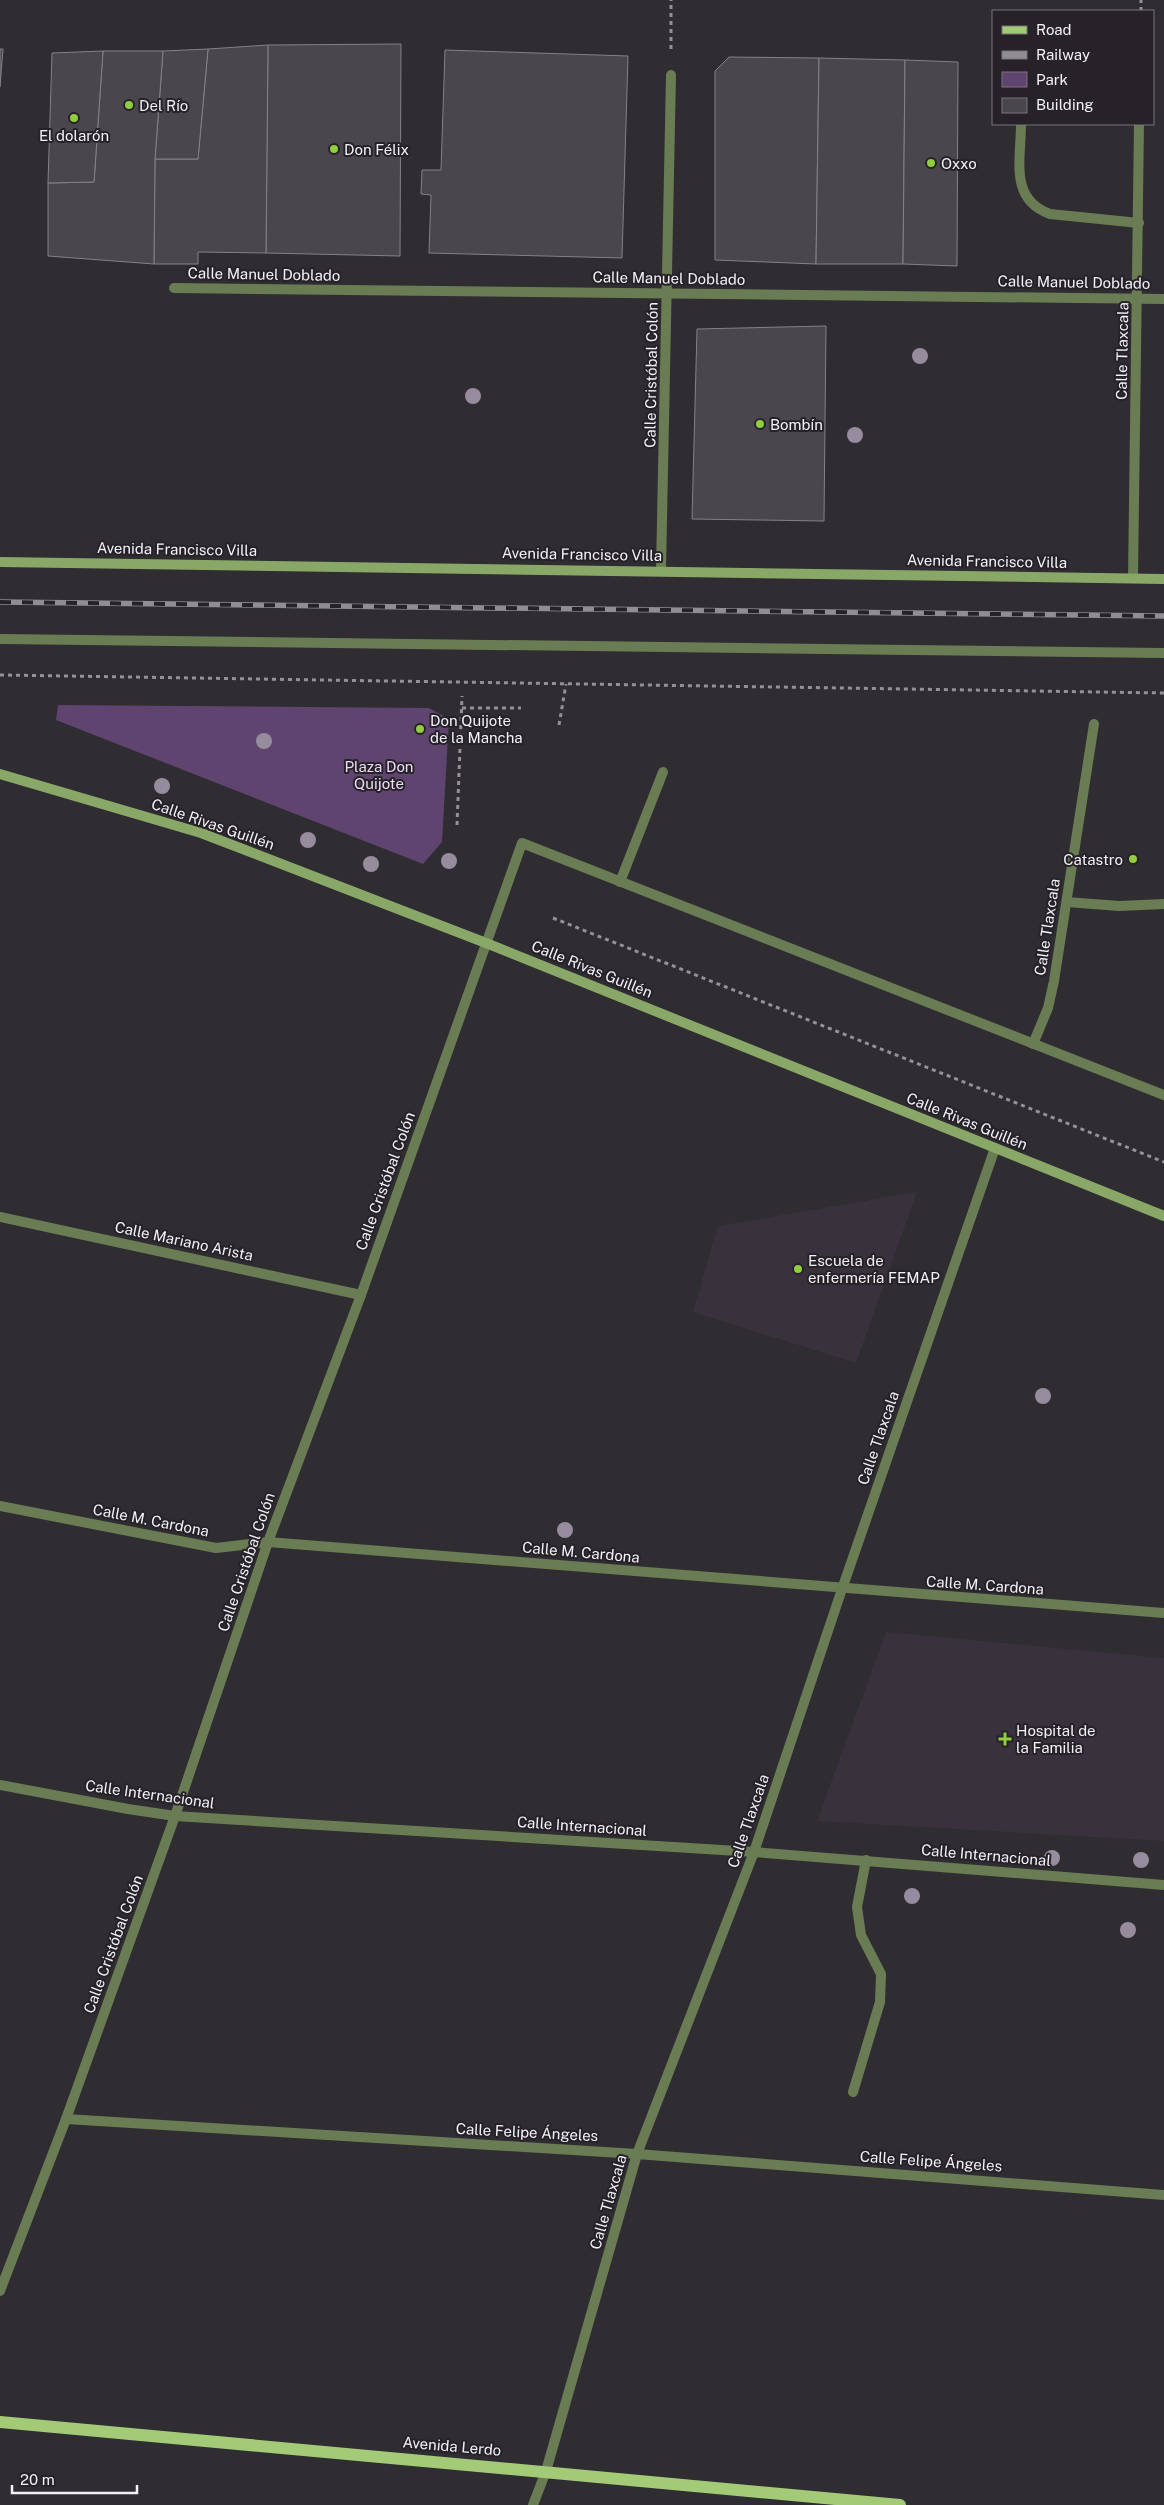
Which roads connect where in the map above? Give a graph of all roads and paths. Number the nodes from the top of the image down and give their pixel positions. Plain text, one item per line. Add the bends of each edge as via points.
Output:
1 (671, 0) edge
2 (671, 75) joint
3 (1021, 125) edge
4 (1139, 125) edge
5 (1139, 223) junction
6 (174, 288) dead end
7 (667, 293) junction
8 (1138, 298) junction
9 (1164, 299) edge
10 (0, 562) edge
11 (661, 570) junction
12 (1133, 578) junction
13 (1164, 579) edge
14 (0, 639) edge
15 (1164, 653) edge
16 (0, 675) edge
17 (566, 684) junction
18 (1164, 693) edge
19 (462, 696) dead end
20 (462, 708) junction
21 (521, 708) dead end
22 (559, 724) dead end
23 (1094, 724) dead end
24 (663, 772) dead end
25 (0, 774) edge
26 (458, 825) dead end
27 (620, 882) junction
28 (1067, 902) junction
29 (1164, 904) edge
30 (553, 918) dead end
31 (486, 943) junction
32 (1033, 1044) junction
33 (1164, 1095) edge
34 (995, 1148) junction
35 (1164, 1162) edge
36 (1164, 1216) edge
37 (0, 1217) edge
38 (361, 1295) junction
39 (0, 1506) edge
40 (268, 1542) junction
41 (842, 1589) junction
42 (1164, 1613) edge
43 (0, 1785) edge
44 (175, 1816) junction
45 (754, 1852) junction
46 (866, 1860) junction
47 (1164, 1885) edge
48 (853, 2092) dead end
49 (66, 2119) junction
50 (637, 2154) junction
51 (1164, 2194) edge
52 (0, 2291) edge
53 (0, 2422) edge
54 (546, 2471) junction
55 (533, 2505) edge
56 (900, 2505) edge

1 - 2 path
2 - 7 street, Calle Cristóbal Colón
3 - 5 street via 1021,187 1026,199 1037,210
4 - 5 street, Calle Tlaxcala
5 - 8 street, Calle Tlaxcala
6 - 7 street, Calle Manuel Doblado
7 - 8 street, Calle Manuel Doblado
7 - 11 street, Calle Cristóbal Colón
8 - 9 street, Calle Manuel Doblado
8 - 12 street, Calle Tlaxcala
10 - 11 main road, Avenida Francisco Villa
11 - 12 main road, Avenida Francisco Villa
12 - 13 main road, Avenida Francisco Villa
14 - 15 street
16 - 17 path
17 - 18 path
17 - 22 path
19 - 20 path
20 - 21 path
20 - 26 path
23 - 28 street, Calle Tlaxcala
24 - 27 street
25 - 31 main road, Calle Rivas Guillén via 201,834
27 - 31 street, Calle Cristóbal Colón via 522,843
27 - 32 street
28 - 29 street via 1119,906
28 - 32 street, Calle Tlaxcala via 1048,1008
30 - 35 path
31 - 34 main road, Calle Rivas Guillén
31 - 38 street, Calle Cristóbal Colón
32 - 33 street
34 - 36 main road, Calle Rivas Guillén
34 - 41 street, Calle Tlaxcala
37 - 38 street, Calle Mariano Arista
38 - 40 street, Calle Cristóbal Colón
39 - 40 street, Calle M. Cardona via 216,1548
40 - 41 street, Calle M. Cardona
40 - 44 street, Calle Cristóbal Colón
41 - 42 street, Calle M. Cardona
41 - 45 street, Calle Tlaxcala
43 - 44 street, Calle Internacional
44 - 45 street, Calle Internacional
44 - 49 street, Calle Cristóbal Colón
45 - 46 street, Calle Internacional
45 - 50 street, Calle Tlaxcala
46 - 47 street, Calle Internacional
46 - 48 street via 857,1907 861,1935 881,1974 880,2002
49 - 50 street, Calle Felipe Ángeles
49 - 52 street, Calle Cristóbal Colón
50 - 51 street, Calle Felipe Ángeles
50 - 54 street, Calle Tlaxcala
53 - 54 main road, Avenida Lerdo
54 - 55 street, Calle Tlaxcala
54 - 56 main road, Avenida Lerdo

